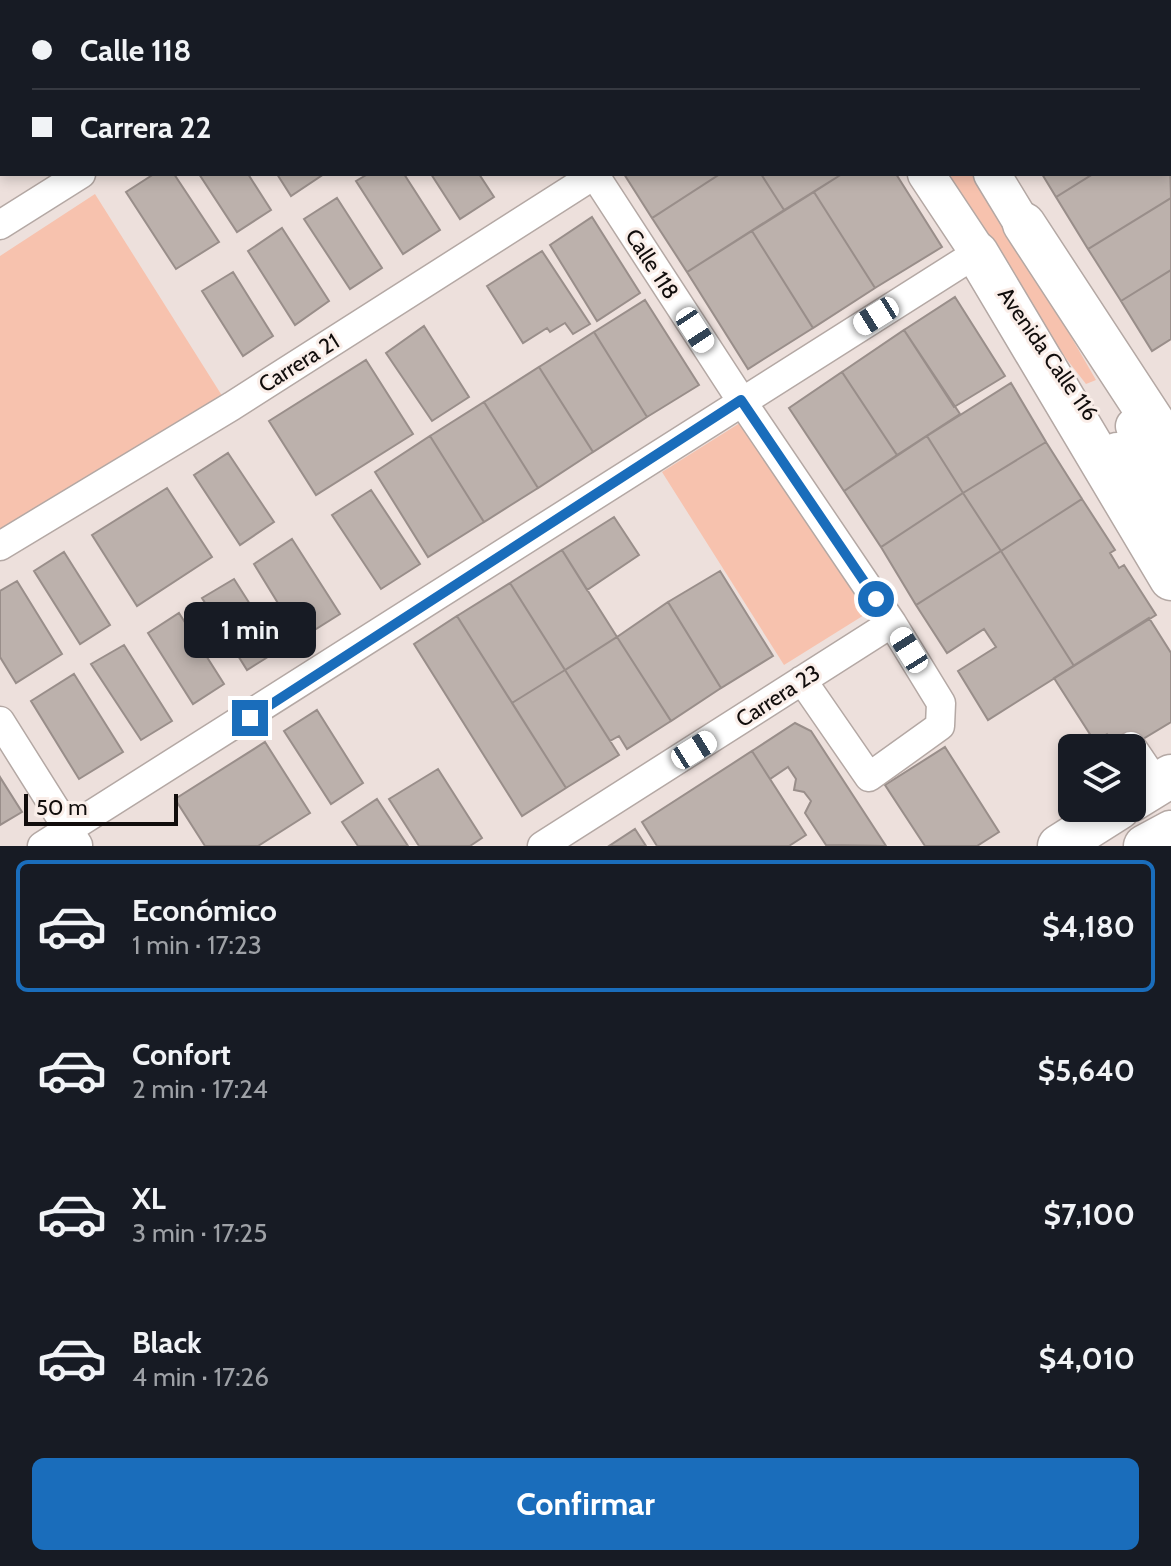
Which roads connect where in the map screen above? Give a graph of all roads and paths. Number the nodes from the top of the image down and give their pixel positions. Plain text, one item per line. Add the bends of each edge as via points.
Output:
1 (78, 176) edge
2 (592, 176) edge
3 (595, 176) edge
4 (927, 176) edge
5 (993, 176) edge
6 (1024, 224) junction
7 (0, 225) edge
8 (977, 253) junction
9 (741, 400) junction
10 (1171, 449) edge
11 (1171, 482) edge
12 (1171, 533) edge
13 (0, 546) edge
14 (1171, 579) edge
15 (892, 623) junction
16 (802, 680) junction
17 (0, 721) edge
18 (1097, 822) edge
19 (1171, 835) edge
20 (74, 838) edge
21 (42, 846) edge
22 (542, 846) edge
23 (1059, 846) edge
24 (1145, 846) edge
25 (1159, 846) edge

1 - 7 street
2 - 13 street, Carrera 21 via 232,406
3 - 9 street, Calle 118
4 - 8 main road, Avenida Calle 116
5 - 6 main road, Avenida Calle 116
6 - 10 highway
6 - 11 main road, Avenida Calle 116 via 1131,421
8 - 9 street
8 - 12 main road, Avenida Calle 116
8 - 14 highway
9 - 15 street, Calle 118
9 - 20 street
15 - 16 street, Carrera 23
15 - 16 street, Calle 118 via 941,703 940,726 869,777
16 - 22 street, Carrera 23
17 - 20 street
18 - 23 highway
19 - 24 highway
19 - 25 highway
20 - 21 street

